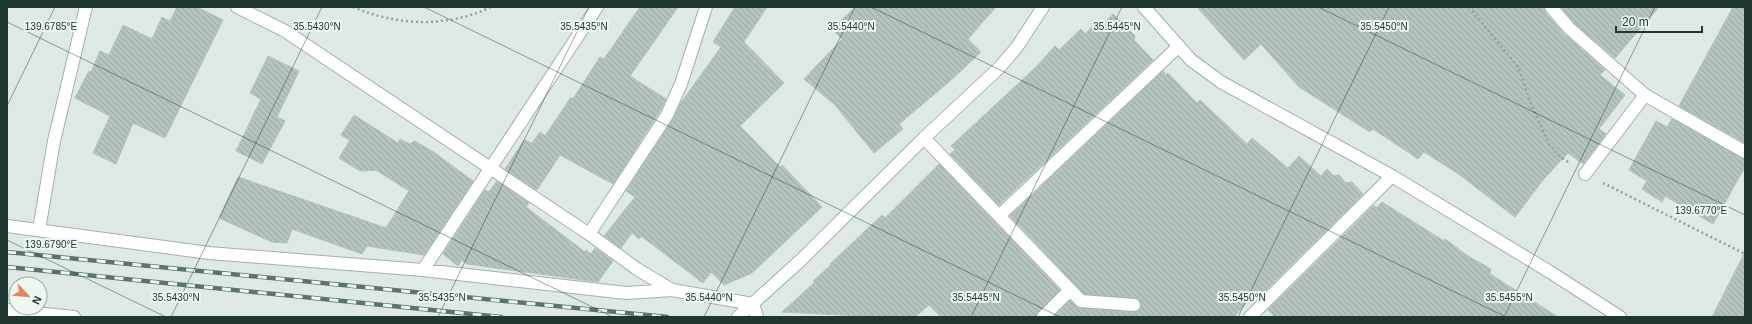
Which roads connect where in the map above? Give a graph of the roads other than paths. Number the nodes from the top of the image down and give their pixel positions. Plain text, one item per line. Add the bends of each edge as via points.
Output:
1 (86, 7) edge
2 (237, 7) edge
3 (597, 7) edge
4 (706, 7) edge
5 (1043, 7) edge
6 (1144, 7) edge
7 (1551, 7) edge
8 (1179, 46) junction
9 (1645, 95) junction
10 (924, 138) junction
11 (1745, 152) edge
12 (490, 168) junction
13 (1585, 174) dead end
14 (1392, 176) junction
15 (999, 216) junction
16 (7, 226) edge
17 (39, 230) junction
18 (589, 234) junction
19 (423, 270) junction
20 (672, 290) junction
21 (1070, 290) junction
22 (753, 304) junction
23 (1134, 305) dead end
24 (7, 310) edge
25 (74, 317) edge
26 (738, 317) edge
27 (757, 317) edge
28 (1044, 317) edge
29 (1250, 317) edge
30 (1620, 317) edge

1 - 17 street via 54,141
2 - 12 street via 285,31
3 - 12 street
4 - 18 street via 681,84 667,115
5 - 10 street via 1017,47 999,68
6 - 8 street
7 - 9 street via 1569,28
8 - 14 street via 1191,60 1221,82
8 - 15 street
9 - 11 street
9 - 13 street
10 - 15 street
10 - 22 street via 802,260
12 - 18 street
12 - 19 street
14 - 29 street
14 - 30 street
15 - 21 street
16 - 17 street
17 - 19 street via 209,253
18 - 20 street
19 - 20 street via 626,293
20 - 22 street
21 - 23 street via 1081,301
21 - 28 street
22 - 26 street
22 - 27 street
24 - 25 street

